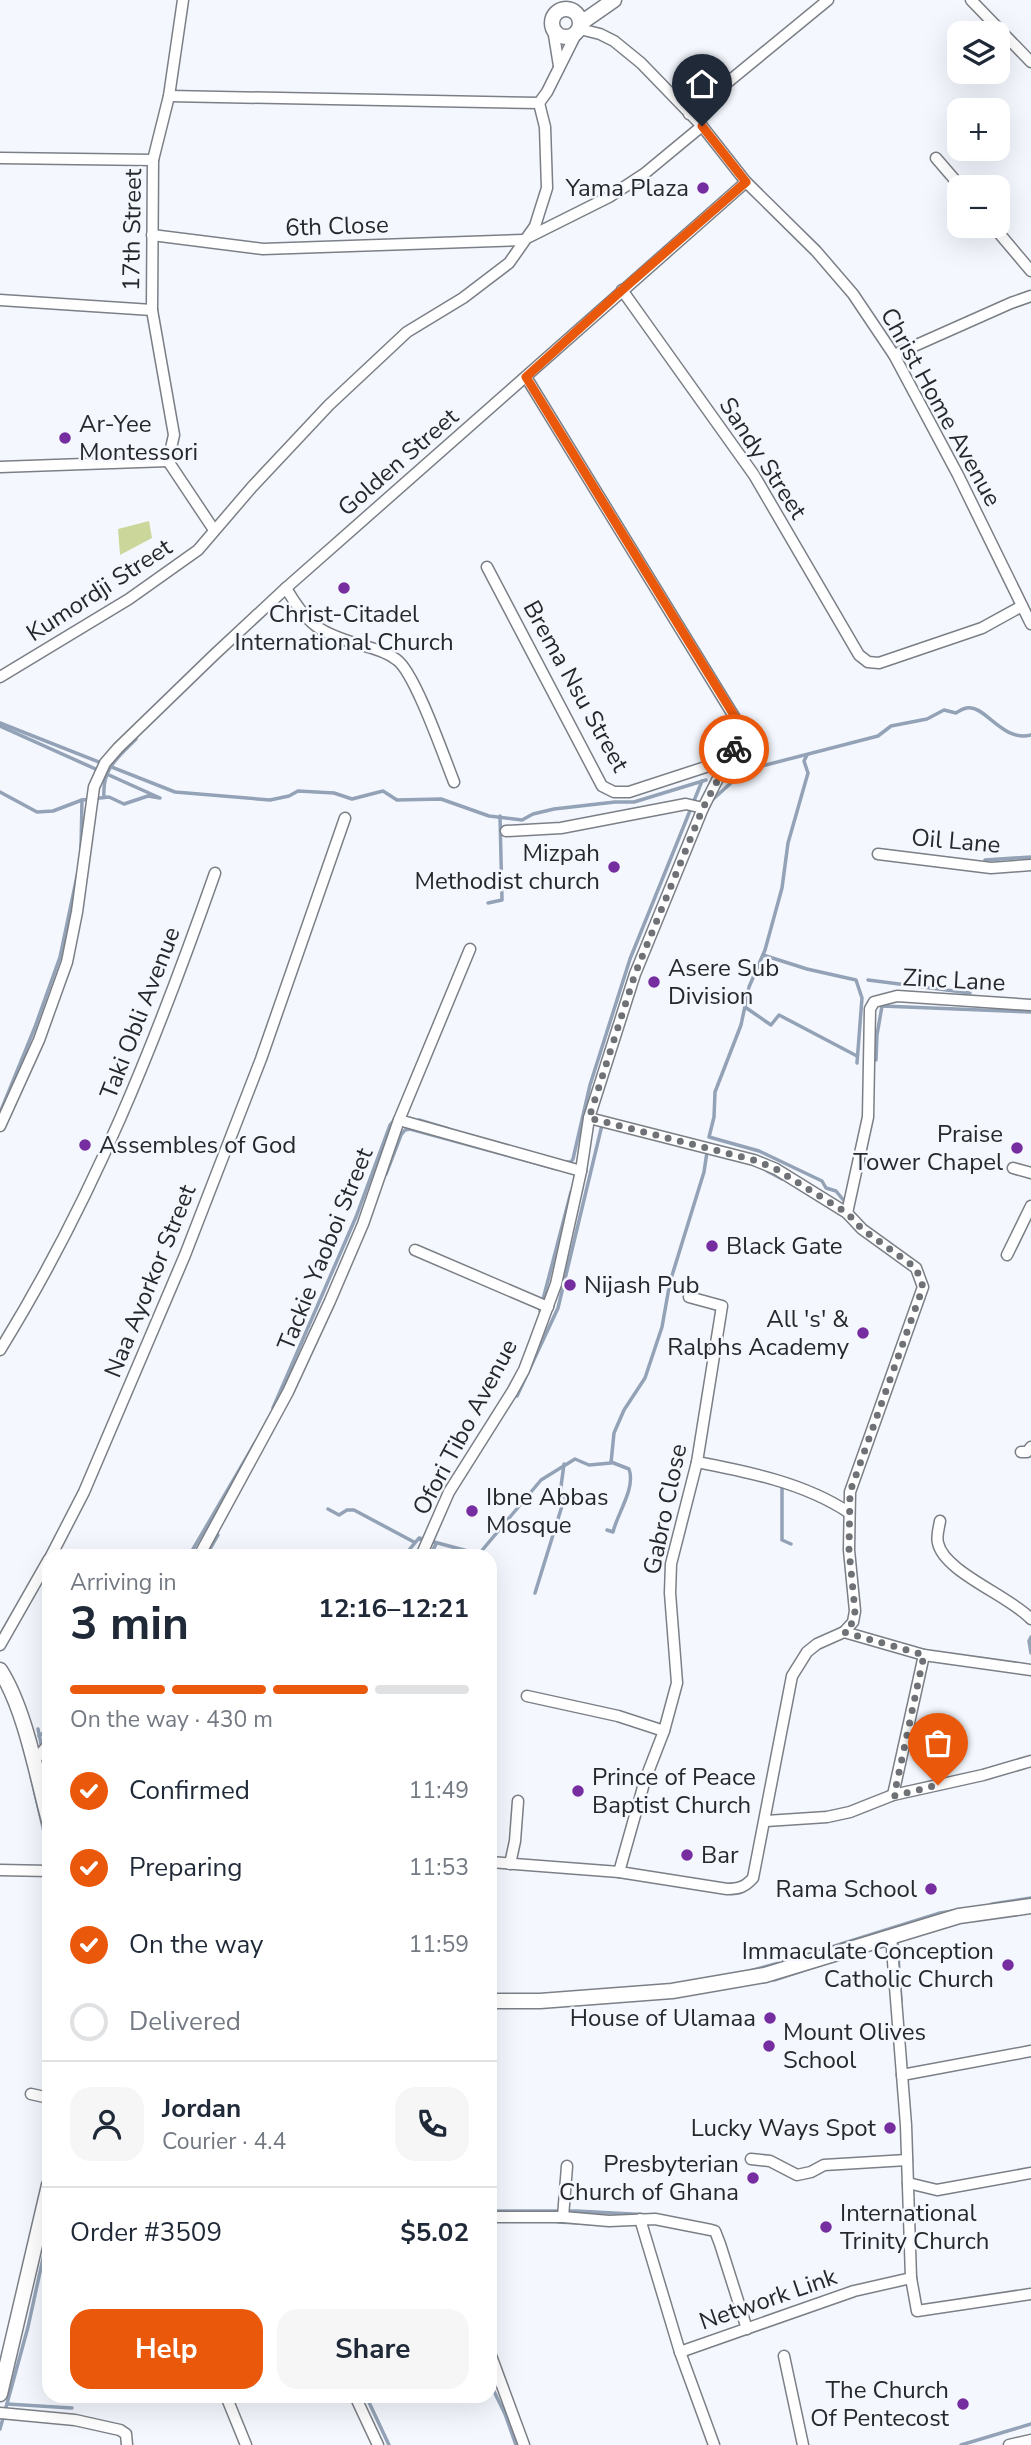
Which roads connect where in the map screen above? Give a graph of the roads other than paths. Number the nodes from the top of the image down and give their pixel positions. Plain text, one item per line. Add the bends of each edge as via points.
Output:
1 (183, 0) edge
2 (553, 0) edge
3 (828, 0) edge
4 (971, 0) edge
5 (610, 4) edge
6 (574, 18) edge
7 (553, 23) junction
8 (1031, 62) edge
9 (559, 66) junction
10 (169, 96) junction
11 (539, 103) junction
12 (689, 114) junction
13 (702, 126) junction
14 (0, 158) edge
15 (936, 158) dead end
16 (153, 160) junction
17 (951, 175) edge
18 (746, 182) junction
19 (152, 235) junction
20 (526, 238) junction
21 (1003, 238) edge
22 (1031, 271) edge
23 (622, 290) junction
24 (1031, 296) edge
25 (0, 300) edge
26 (152, 310) junction
27 (894, 355) junction
28 (526, 377) junction
29 (168, 461) junction
30 (0, 467) edge
31 (214, 530) junction
32 (487, 567) dead end
33 (286, 589) junction
34 (1022, 606) junction
35 (1031, 624) edge
36 (0, 677) edge
37 (727, 760) junction
38 (454, 782) dead end
39 (703, 808) junction
40 (345, 818) dead end
41 (506, 831) dead end
42 (878, 854) dead end
43 (1031, 865) edge
44 (215, 873) dead end
45 (470, 949) dead end
46 (1031, 1005) edge
47 (589, 1118) junction
48 (399, 1120) junction
49 (0, 1126) edge
50 (1013, 1168) dead end
51 (581, 1171) junction
52 (1031, 1173) edge
53 (1031, 1206) edge
54 (847, 1213) junction
55 (415, 1250) dead end
56 (1007, 1255) dead end
57 (689, 1297) dead end
58 (548, 1307) junction
59 (0, 1350) edge
60 (697, 1462) junction
61 (848, 1512) junction
62 (940, 1521) dead end
63 (426, 1546) edge
64 (54, 1549) edge
65 (203, 1549) edge
66 (42, 1571) edge
67 (1031, 1619) edge
68 (844, 1632) junction
69 (0, 1645) edge
70 (924, 1655) junction
71 (0, 1670) edge
72 (1031, 1670) edge
73 (527, 1696) dead end
74 (664, 1731) junction
75 (42, 1752) edge
76 (34, 1761) junction
77 (1031, 1761) edge
78 (42, 1793) edge
79 (894, 1796) junction
80 (519, 1801) dead end
81 (765, 1821) junction
82 (497, 1863) edge
83 (510, 1864) junction
84 (0, 1870) edge
85 (42, 1871) edge
86 (619, 1872) junction
87 (1031, 1906) edge
88 (891, 1936) junction
89 (497, 2001) edge
90 (1031, 2051) edge
91 (902, 2075) junction
92 (31, 2094) dead end
93 (42, 2096) edge
94 (751, 2159) dead end
95 (906, 2160) junction
96 (567, 2166) dead end
97 (1031, 2174) edge
98 (908, 2183) junction
99 (42, 2216) edge
100 (497, 2217) edge
101 (563, 2217) junction
102 (640, 2219) junction
103 (911, 2278) junction
104 (1031, 2294) edge
105 (747, 2329) junction
106 (680, 2352) junction
107 (784, 2356) dead end
108 (497, 2372) edge
109 (0, 2394) edge
110 (229, 2403) edge
111 (358, 2403) edge
112 (0, 2413) edge
113 (1031, 2440) edge
114 (127, 2445) edge
115 (246, 2445) edge
116 (377, 2445) edge
117 (524, 2445) edge
118 (715, 2445) edge
119 (803, 2445) edge
120 (1009, 2445) edge

1 - 10 street, 17th Street
2 - 7 street
3 - 12 street
4 - 8 street
5 - 6 street
6 - 7 street via 559,10
6 - 7 street via 563,37
6 - 9 street
6 - 12 street, Christ Home Avenue via 641,63
7 - 9 street
9 - 11 street
10 - 11 street
10 - 16 street, 17th Street
11 - 20 street via 545,127 547,188
12 - 13 street, Christ Home Avenue
13 - 18 street, Christ Home Avenue
13 - 20 street via 610,197
14 - 16 street
15 - 17 street
16 - 19 street, 17th Street
18 - 23 street, Golden Street
18 - 27 street, Christ Home Avenue via 853,294
19 - 20 street, 6th Close via 262,249
19 - 26 street, 17th Street
20 - 31 street, Kumordji Street via 509,263 407,332 329,405
21 - 22 street
23 - 28 street, Golden Street
23 - 34 street, Sandy Street via 754,475 859,655 879,663 982,628
24 - 27 street
25 - 26 street
26 - 29 street, 17th Street via 174,435
27 - 34 street, Christ Home Avenue
28 - 33 street, Golden Street
28 - 37 street, Ofori Tibo Avenue via 740,725 738,743
29 - 30 street
29 - 31 street
31 - 36 street, Kumordji Street via 198,550 129,599
32 - 37 street, Brema Nsu Street via 602,786 629,792
33 - 38 street via 302,615 321,631 397,660 410,676
33 - 49 street, Golden Street via 105,763 94,787 67,962 39,1040
34 - 35 street, Christ Home Avenue
37 - 39 street, Ofori Tibo Avenue
39 - 41 street via 686,804 561,828
39 - 47 street, Ofori Tibo Avenue via 635,974
40 - 64 street, Naa Ayorkor Street via 261,1059 185,1255 84,1492
42 - 43 street, Oil Lane via 991,868
44 - 59 street, Taki Obli Avenue via 123,1115 68,1232
45 - 48 street, Tackie Yaoboi Street
46 - 54 street, Zinc Lane via 897,996 874,1002 870,1009 868,1117
47 - 51 street, Ofori Tibo Avenue
47 - 54 street via 754,1160
48 - 51 street
48 - 65 street, Tackie Yaoboi Street via 363,1224 304,1358
50 - 52 street
51 - 58 street, Ofori Tibo Avenue
53 - 56 street
54 - 61 street via 916,1268 923,1287 862,1453
55 - 58 street
57 - 60 street, Gabro Close via 722,1306
58 - 63 street, Ofori Tibo Avenue via 524,1370 449,1492
60 - 61 street via 749,1471 809,1492
60 - 74 street, Gabro Close via 671,1564 677,1683
61 - 68 street via 855,1611
62 - 67 street via 938,1545 944,1556
66 - 69 street, Naa Ayorkor Street
68 - 70 street
68 - 81 street via 817,1644 792,1676
70 - 72 street
70 - 79 street
71 - 76 street via 12,1692
73 - 74 street
74 - 86 street, Gabro Close
75 - 76 street
76 - 78 street
77 - 79 street
79 - 81 street via 827,1817
80 - 83 street
81 - 86 street via 754,1878 746,1886 737,1889
82 - 83 street
83 - 86 street
84 - 85 street
87 - 88 street via 959,1916
88 - 89 street via 765,1975 685,1988
88 - 91 street
90 - 91 street
91 - 95 street
92 - 93 street
94 - 95 street via 770,2161 797,2175 824,2165
95 - 98 street
96 - 101 street
97 - 98 street via 937,2190
98 - 103 street
99 - 109 street
100 - 101 street
101 - 102 street
102 - 105 street via 715,2231
102 - 106 street
103 - 104 street via 916,2311
103 - 105 street, Network Link via 854,2291
105 - 106 street, Network Link
106 - 118 street
107 - 119 street
108 - 117 street
110 - 115 street
111 - 116 street
112 - 114 street via 75,2420 120,2430 126,2434
113 - 120 street

